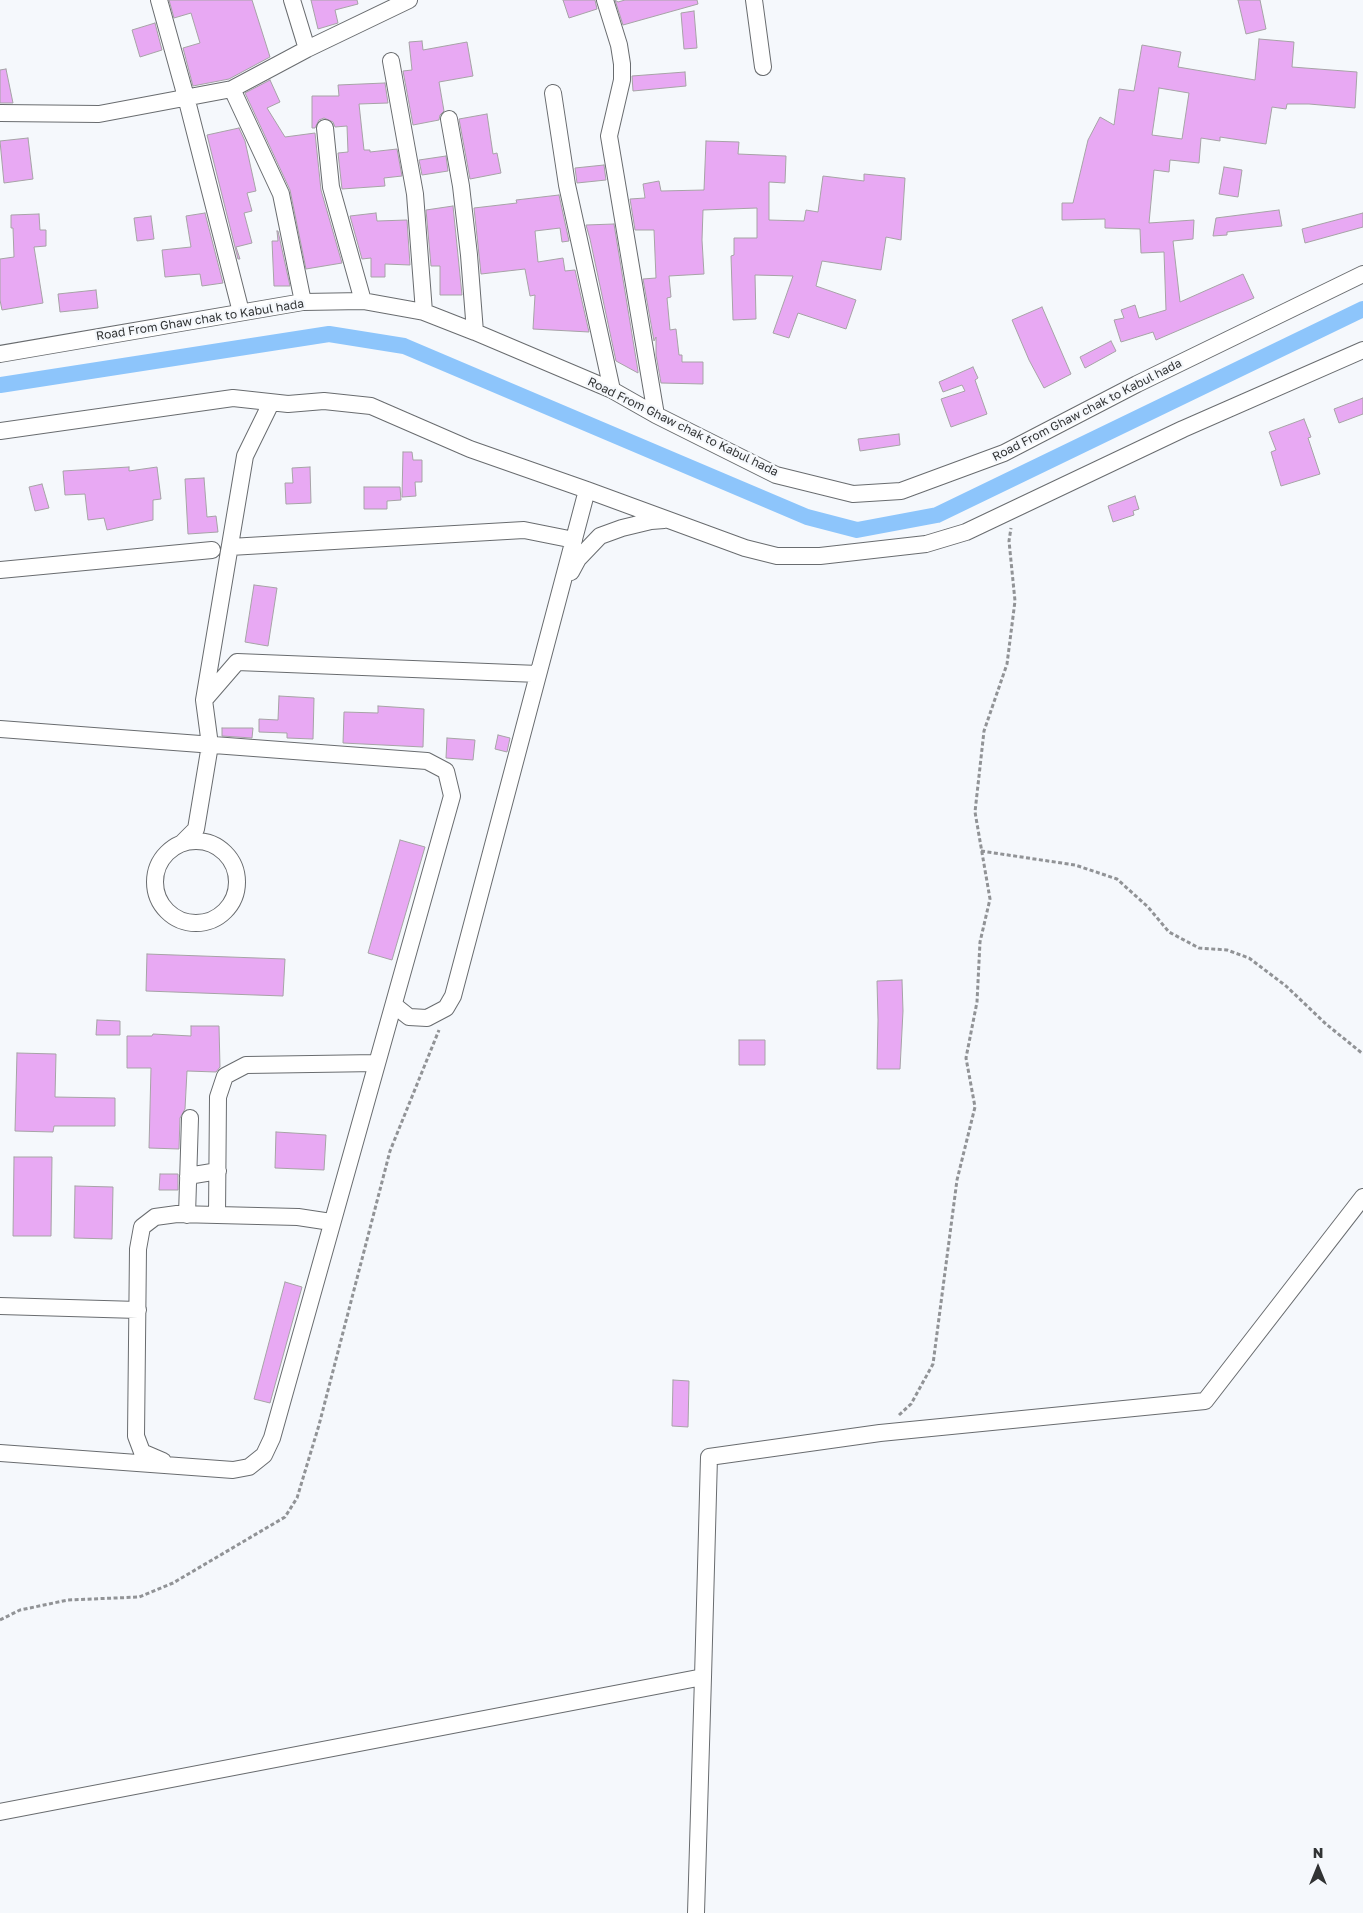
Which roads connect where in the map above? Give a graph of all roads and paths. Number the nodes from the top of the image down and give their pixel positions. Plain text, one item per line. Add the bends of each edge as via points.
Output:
1 (159, 0) edge
2 (292, 0) edge
3 (409, 0) edge
4 (605, 0) edge
5 (754, 0) edge
6 (307, 49) junction
7 (390, 62) dead end
8 (763, 67) dead end
9 (232, 89) junction
10 (553, 93) dead end
11 (186, 97) junction
12 (0, 113) edge
13 (449, 119) dead end
14 (325, 128) dead end
15 (1363, 274) edge
16 (363, 301) junction
17 (303, 302) junction
18 (241, 312) junction
19 (424, 312) junction
20 (475, 332) junction
21 (1363, 350) edge
22 (0, 354) edge
23 (612, 390) junction
24 (271, 403) junction
25 (656, 415) junction
26 (0, 431) edge
27 (588, 490) junction
28 (1013, 510) junction
29 (668, 520) junction
30 (574, 540) junction
31 (230, 547) junction
32 (212, 550) dead end
33 (0, 570) edge
34 (559, 596) junction
35 (538, 674) junction
36 (204, 700) junction
37 (0, 729) edge
38 (210, 744) junction
39 (196, 829) junction
40 (182, 843) junction
41 (213, 845) junction
42 (981, 851) junction
43 (394, 1005) junction
44 (1363, 1054) edge
45 (377, 1063) junction
46 (190, 1118) dead end
47 (218, 1171) junction
48 (188, 1176) junction
49 (1363, 1197) edge
50 (187, 1215) junction
51 (217, 1215) junction
52 (332, 1222) junction
53 (0, 1306) edge
54 (138, 1310) junction
55 (880, 1433) junction
56 (136, 1436) junction
57 (0, 1453) edge
58 (112, 1462) junction
59 (174, 1466) junction
60 (702, 1678) junction
61 (0, 1812) edge
62 (696, 1913) edge

1 - 11 street
2 - 6 street
3 - 6 street
4 - 25 street via 622,64 622,80 609,136
5 - 8 street
6 - 9 street
7 - 19 street via 415,194
9 - 11 street
9 - 17 street via 281,194
10 - 23 street via 567,185
11 - 12 street via 98,114
11 - 18 street
13 - 20 street via 462,196
14 - 16 street via 331,187
15 - 25 street, Road From Ghaw chak to Kabul hada via 1004,453 901,491 854,494 776,475
16 - 17 street, Road From Ghaw chak to Kabul hada
16 - 19 street, Road From Ghaw chak to Kabul hada
17 - 18 street, Road From Ghaw chak to Kabul hada
18 - 22 street, Road From Ghaw chak to Kabul hada
19 - 20 street, Road From Ghaw chak to Kabul hada
20 - 23 street, Road From Ghaw chak to Kabul hada
21 - 28 street via 1183,429
23 - 25 street, Road From Ghaw chak to Kabul hada
24 - 26 street via 233,398
24 - 27 street via 324,401 371,406 470,449
24 - 31 street via 245,456
27 - 29 street
27 - 30 street
28 - 29 street via 966,532 926,544 820,556 777,556
28 - 42 path via 1009,541 1015,601 1007,664 984,731 975,812
29 - 34 street via 644,522 600,536 578,559
30 - 31 street via 524,530
30 - 34 street
31 - 36 street
32 - 33 street
34 - 35 street
35 - 36 street via 237,662
35 - 43 street via 453,996 446,1008 427,1018 409,1017
36 - 38 street
37 - 38 street
38 - 39 street
38 - 43 street via 427,761 446,771 452,796
39 - 40 street
39 - 41 street
40 - 41 street via 198,841
40 - 41 street via 168,851 158,864 157,896 165,909 178,919 194,923 210,920 224,912 233,899 237,884 234,868 226,854
42 - 44 path via 1075,865 1117,879 1169,932 1199,948 1227,950 1249,958
42 - 55 path via 990,899 980,942 978,1002 966,1058 975,1107 957,1180 933,1364 911,1404
43 - 45 street
45 - 47 street via 246,1065 225,1076 218,1097
45 - 52 street
46 - 48 street
47 - 48 street
47 - 51 street
48 - 50 street
49 - 55 street via 1205,1401
50 - 51 street
50 - 54 street via 155,1217 142,1227 138,1249
51 - 52 street via 298,1217
52 - 59 street via 272,1438 264,1456 250,1467 233,1470
53 - 54 street
54 - 56 street
55 - 60 street via 709,1457
56 - 58 street via 122,1456
56 - 59 street via 142,1452
57 - 58 street
58 - 59 street
60 - 61 street
60 - 62 street

